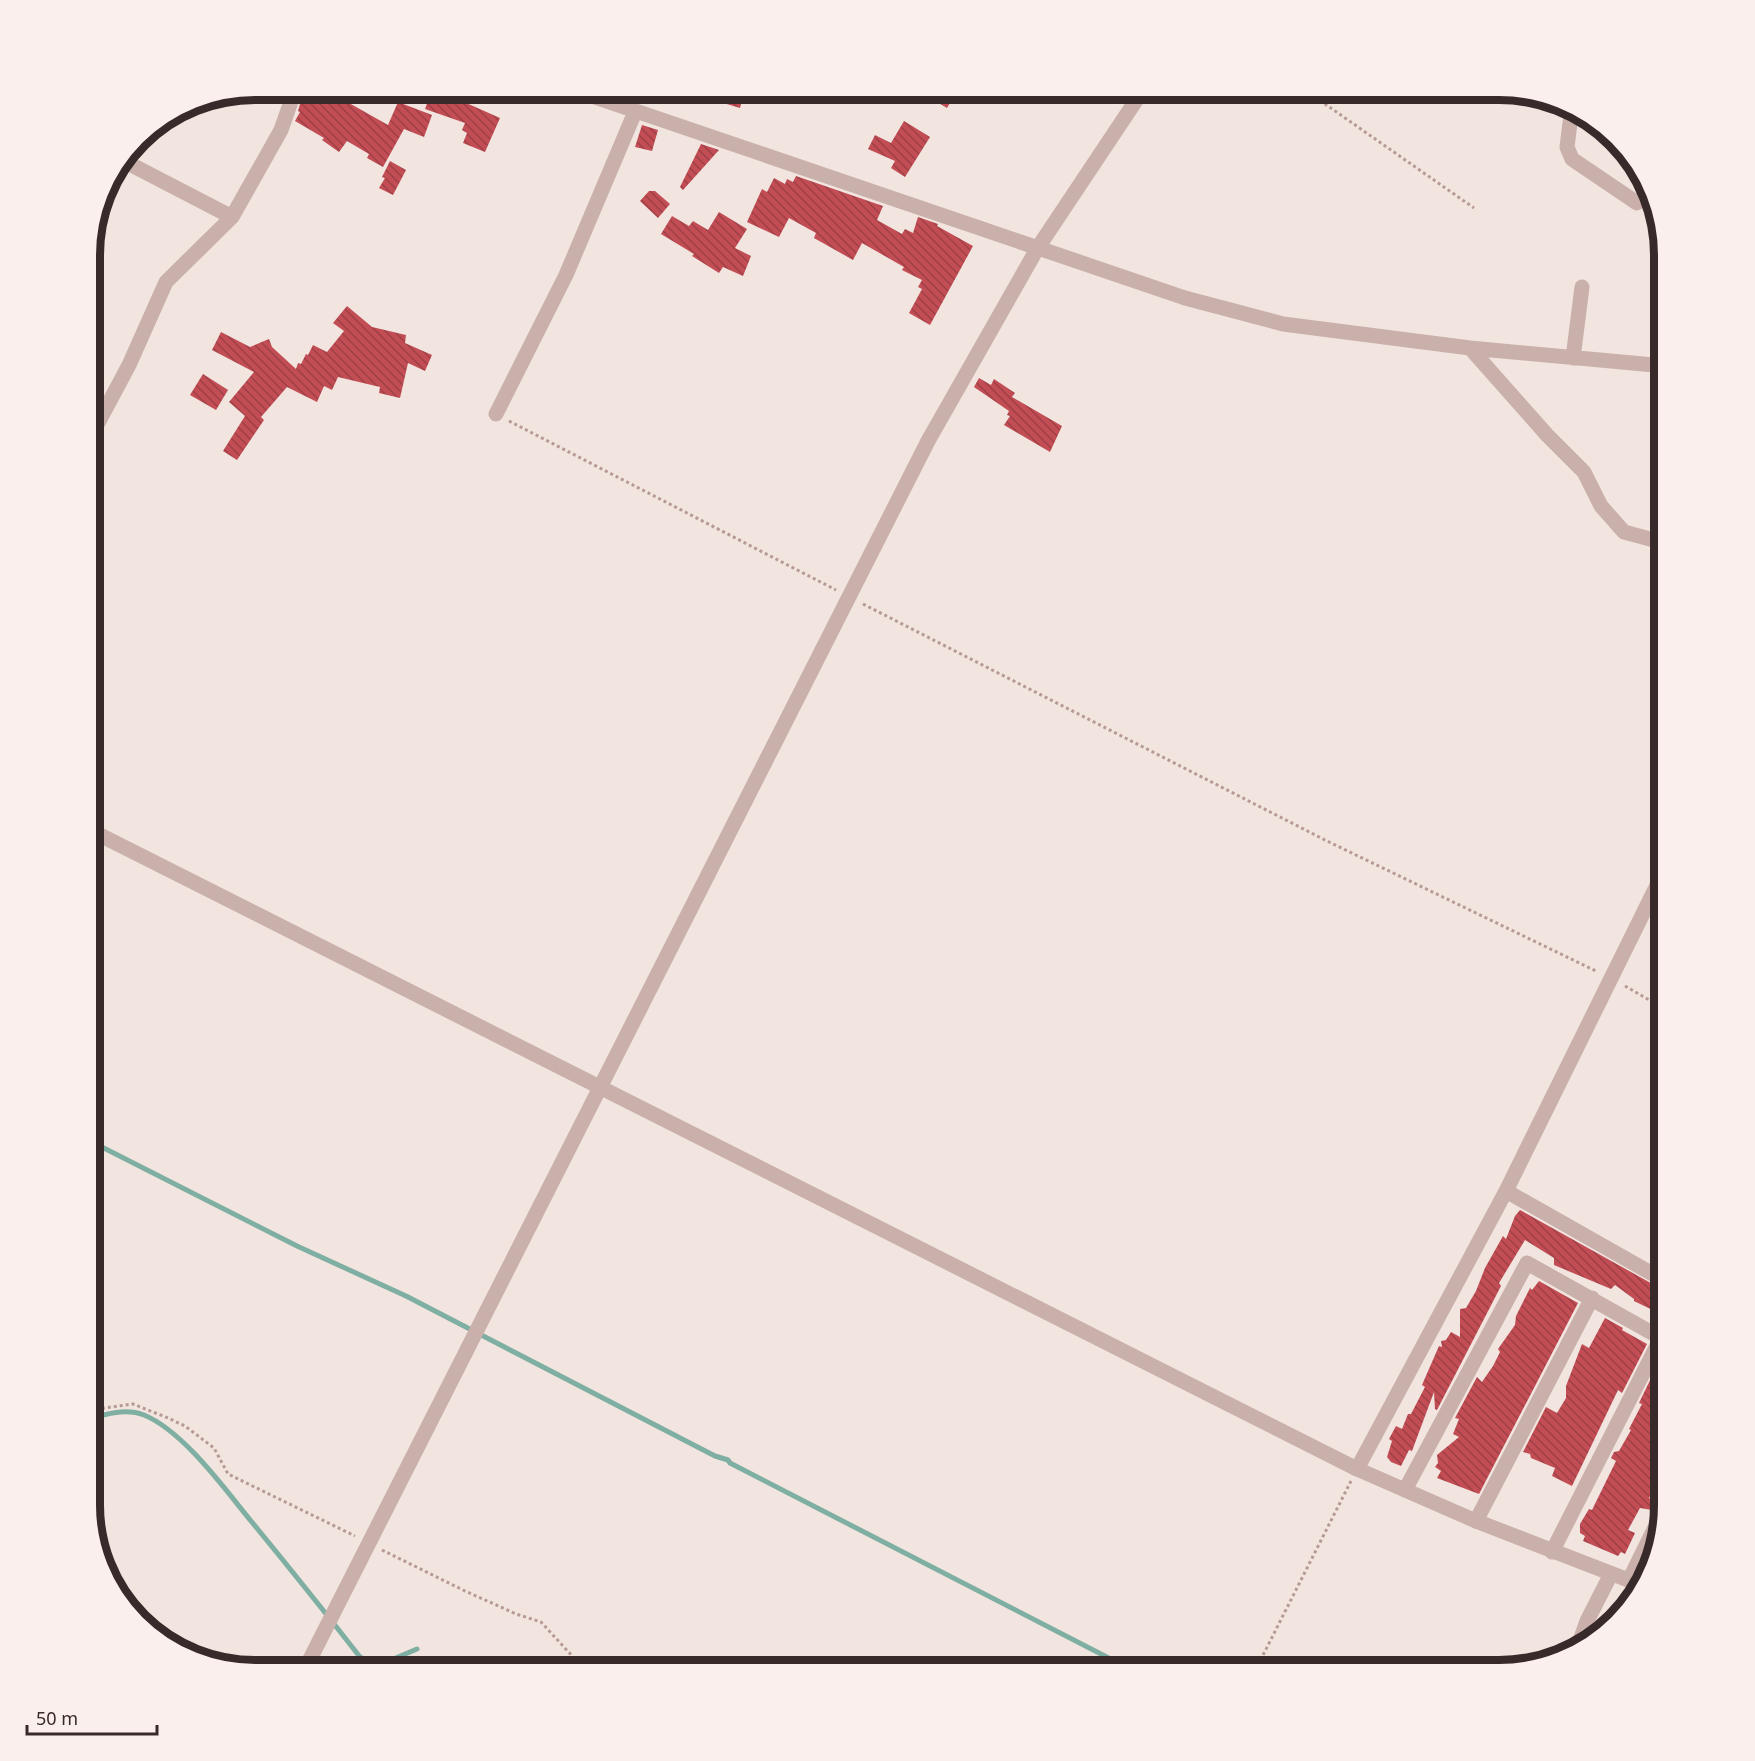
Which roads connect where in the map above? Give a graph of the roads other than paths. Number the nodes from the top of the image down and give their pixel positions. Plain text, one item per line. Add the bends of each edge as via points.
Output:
1 (291, 101) edge
2 (604, 101) edge
3 (1136, 101) edge
4 (635, 112) junction
5 (1571, 119) edge
6 (131, 164) edge
7 (1637, 203) dead end
8 (232, 217) junction
9 (1037, 249) junction
10 (1582, 286) dead end
11 (1470, 348) junction
12 (1573, 358) junction
13 (1654, 365) edge
14 (496, 414) road end
15 (101, 417) edge
16 (1654, 540) edge
17 (101, 836) edge
18 (1654, 891) edge
19 (600, 1087) junction
20 (1506, 1191) junction
21 (1654, 1275) edge
22 (1592, 1298) junction
23 (1654, 1333) edge
24 (1654, 1353) edge
25 (1357, 1469) junction
26 (1405, 1490) junction
27 (1476, 1521) junction
28 (1551, 1552) junction
29 (1611, 1574) junction
30 (1635, 1583) edge
31 (1581, 1637) edge
32 (310, 1660) edge

1 - 8 street via 281,130
2 - 4 street
3 - 9 street
4 - 9 street
4 - 14 street via 566,275
5 - 7 street via 1568,147 1572,159
6 - 8 street
8 - 15 street via 166,282
9 - 11 street via 1185,298 1283,324
9 - 19 street via 928,441
10 - 12 street
11 - 12 street
11 - 16 street via 1584,472 1601,506 1624,532
12 - 13 street
17 - 19 street
18 - 20 street
19 - 25 street
19 - 32 street
20 - 21 street
20 - 25 street
22 - 23 street
22 - 26 street via 1527,1263
22 - 27 street
24 - 28 street
25 - 26 street
26 - 27 street
27 - 28 street
28 - 29 street
29 - 30 street
29 - 31 street

